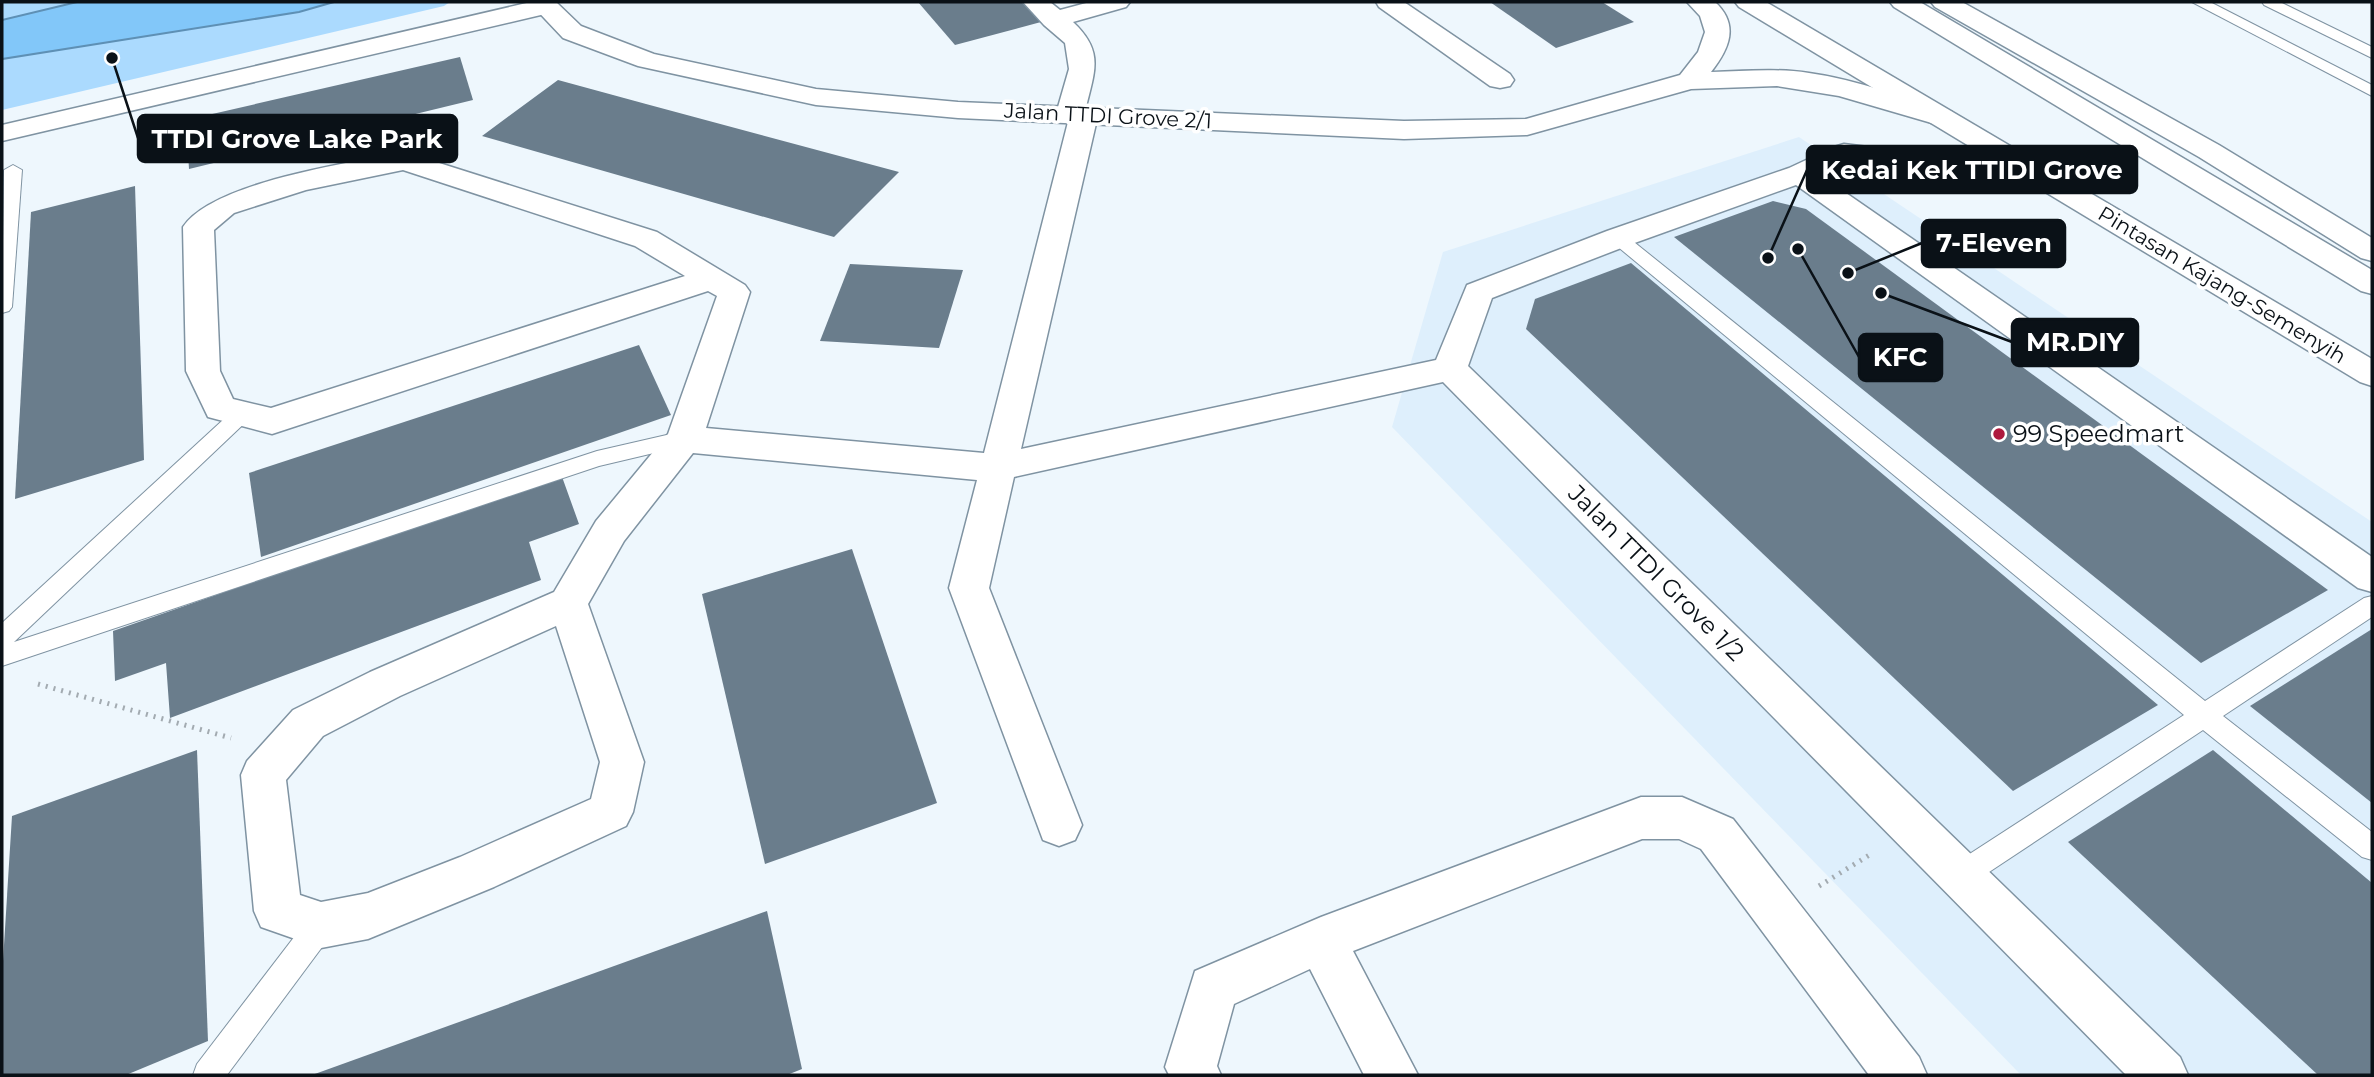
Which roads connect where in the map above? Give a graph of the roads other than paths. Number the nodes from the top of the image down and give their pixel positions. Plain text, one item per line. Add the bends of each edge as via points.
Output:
1 (1117, 2) edge
2 (1388, 2) edge
3 (1700, 2) edge
4 (1748, 2) edge
5 (1782, 2) edge
6 (1903, 2) edge
7 (1944, 2) edge
8 (2199, 2) edge
9 (2269, 2) edge
10 (544, 4) edge
11 (1045, 11) edge
12 (2372, 52) edge
13 (1850, 63) junction
14 (1500, 80) dead end
15 (1690, 82) junction
16 (2372, 91) edge
17 (1077, 115) junction
18 (1942, 118) junction
19 (2, 133) edge
20 (1890, 157) dead end
21 (13, 170) dead end
22 (1799, 174) junction
23 (1618, 238) junction
24 (2372, 251) edge
25 (715, 278) junction
26 (2372, 284) edge
27 (2, 307) edge
28 (1450, 369) junction
29 (2372, 374) edge
30 (243, 413) junction
31 (684, 439) junction
32 (996, 468) junction
33 (2372, 577) edge
34 (568, 603) junction
35 (2372, 605) edge
36 (2, 638) edge
37 (2, 656) edge
38 (2203, 715) junction
39 (1059, 825) dead end
40 (2372, 848) edge
41 (1961, 875) junction
42 (321, 925) junction
43 (1321, 940) junction
44 (208, 1075) edge
45 (1195, 1075) edge
46 (1392, 1075) edge
47 (1901, 1075) edge
48 (2162, 1075) edge

1 - 11 main road
2 - 14 main road
3 - 15 main road via 1717,22 1718,37 1713,53
4 - 13 main road, Pintasan Kajang-Semenyih
5 - 13 main road via 1795,21
6 - 26 main road
7 - 24 main road via 2209,151
8 - 16 lane
9 - 12 lane
10 - 17 main road, Jalan TTDI Grove 2/1 via 572,32 647,60 816,97
10 - 19 main road
11 - 17 main road via 1078,41 1082,69
13 - 18 main road, Pintasan Kajang-Semenyih
15 - 17 main road, Jalan TTDI Grove 2/1 via 1527,127 1404,130
15 - 18 main road, Jalan TTDI Grove 2/1 via 1810,81
17 - 32 main road
18 - 29 main road, Pintasan Kajang-Semenyih
20 - 22 main road via 1844,153
21 - 27 lane
22 - 23 main road
22 - 33 main road
23 - 28 main road via 1478,292
23 - 38 lane
25 - 30 main road via 272,421
25 - 30 main road via 646,239 404,161 299,184 223,207 198,227 203,371 220,408
25 - 31 main road via 734,292
28 - 32 main road
28 - 41 main road, Jalan TTDI Grove 1/2
30 - 36 lane
31 - 32 main road
31 - 34 main road via 610,531
31 - 37 lane via 597,459
32 - 39 main road via 969,588
34 - 42 main road via 622,762 610,812 368,916
34 - 42 main road via 308,723 263,775 278,911
35 - 38 lane
38 - 40 lane
38 - 41 lane
41 - 48 main road, Jalan TTDI Grove 1/2
42 - 44 lane
43 - 45 main road via 1213,988 1191,1067
43 - 46 main road
43 - 47 main road via 1641,818 1682,818 1717,834

